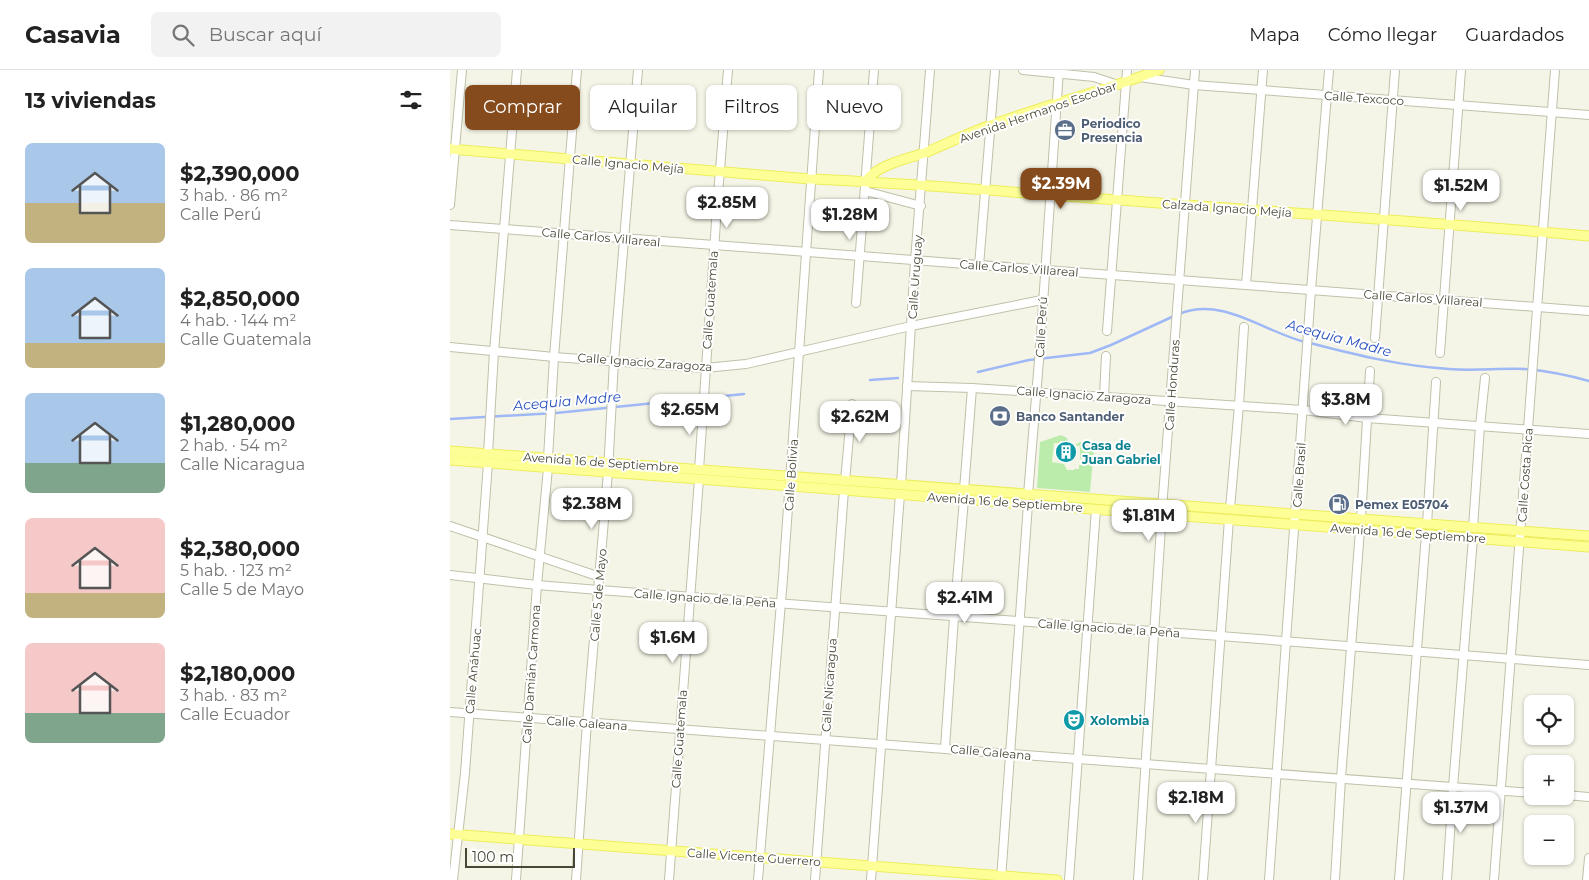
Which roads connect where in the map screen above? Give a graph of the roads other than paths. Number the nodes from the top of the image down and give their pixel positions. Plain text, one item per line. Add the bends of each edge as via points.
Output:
1 (462, 70) edge
2 (517, 70) edge
3 (577, 70) edge
4 (638, 70) edge
5 (728, 70) edge
6 (819, 70) edge
7 (874, 70) edge
8 (930, 70) edge
9 (995, 70) edge
10 (1023, 70) edge
11 (1127, 70) edge
12 (1159, 70) edge
13 (1195, 70) edge
14 (1263, 70) edge
15 (1329, 70) edge
16 (1395, 70) edge
17 (1461, 70) edge
18 (1555, 70) edge
19 (1059, 71) edge
20 (1140, 77) junction
21 (1122, 83) junction
22 (1194, 85) junction
23 (1261, 90) junction
24 (1327, 95) junction
25 (1393, 100) junction
26 (1058, 104) junction
27 (1458, 106) junction
28 (1552, 113) junction
29 (1589, 115) edge
30 (991, 125) junction
31 (452, 150) edge
32 (925, 153) junction
33 (510, 154) junction
34 (569, 159) junction
35 (630, 164) junction
36 (720, 172) junction
37 (810, 179) junction
38 (866, 180) junction
39 (922, 186) junction
40 (865, 191) junction
41 (986, 191) junction
42 (1050, 195) junction
43 (1118, 200) junction
44 (450, 204) edge
45 (1185, 205) junction
46 (921, 206) junction
47 (1251, 210) junction
48 (1318, 215) junction
49 (1383, 220) junction
50 (450, 225) edge
51 (1449, 225) junction
52 (505, 228) junction
53 (1543, 232) junction
54 (563, 234) junction
55 (1589, 236) edge
56 (624, 239) junction
57 (715, 246) junction
58 (806, 252) junction
59 (860, 257) junction
60 (915, 261) junction
61 (979, 266) junction
62 (1045, 270) junction
63 (1112, 275) junction
64 (1179, 280) junction
65 (1246, 285) junction
66 (1311, 290) junction
67 (1378, 295) junction
68 (1443, 299) junction
69 (1042, 300) junction
70 (856, 302) dead end
71 (1538, 306) junction
72 (1589, 311) edge
73 (911, 326) junction
74 (1244, 327) dead end
75 (1107, 332) dead end
76 (1375, 338) dead end
77 (450, 347) edge
78 (799, 351) junction
79 (494, 352) junction
80 (1440, 353) dead end
81 (1106, 356) dead end
82 (554, 357) junction
83 (614, 361) junction
84 (705, 368) junction
85 (1370, 371) dead end
86 (1485, 378) dead end
87 (908, 380) junction
88 (1436, 382) dead end
89 (972, 388) junction
90 (1037, 392) junction
91 (1104, 396) junction
92 (1171, 401) junction
93 (852, 404) dead end
94 (1239, 405) junction
95 (1303, 410) junction
96 (1367, 418) junction
97 (1435, 422) junction
98 (1480, 426) junction
99 (1528, 430) junction
100 (1589, 434) edge
101 (450, 451) edge
102 (488, 458) junction
103 (450, 460) edge
104 (548, 463) junction
105 (608, 467) junction
106 (699, 474) junction
107 (790, 481) junction
108 (845, 485) junction
109 (900, 489) junction
110 (964, 494) junction
111 (1028, 499) junction
112 (1162, 504) junction
113 (1096, 509) junction
114 (1230, 509) junction
115 (1296, 513) junction
116 (1162, 514) junction
117 (1229, 519) junction
118 (1361, 519) junction
119 (1427, 524) junction
120 (1295, 525) junction
121 (450, 526) edge
122 (1360, 530) junction
123 (1521, 532) junction
124 (1473, 533) junction
125 (1426, 534) junction
126 (1589, 536) edge
127 (482, 538) junction
128 (1520, 542) junction
129 (1589, 547) edge
130 (540, 557) junction
131 (450, 575) edge
132 (600, 577) junction
133 (480, 578) junction
134 (538, 586) junction
135 (599, 590) junction
136 (690, 596) junction
137 (781, 603) junction
138 (834, 607) junction
139 (890, 612) junction
140 (954, 617) junction
141 (1020, 621) junction
142 (1087, 626) junction
143 (1154, 632) junction
144 (1220, 636) junction
145 (1286, 641) junction
146 (1351, 646) junction
147 (1417, 652) junction
148 (1464, 656) junction
149 (1511, 659) junction
150 (1589, 666) edge
151 (450, 712) edge
152 (469, 714) junction
153 (529, 718) junction
154 (587, 722) junction
155 (679, 730) junction
156 (769, 735) junction
157 (825, 739) junction
158 (880, 743) junction
159 (945, 748) junction
160 (1009, 753) junction
161 (1077, 759) junction
162 (1145, 765) junction
163 (1210, 769) junction
164 (1276, 774) junction
165 (1341, 778) junction
166 (1406, 783) junction
167 (1453, 786) junction
168 (1501, 790) junction
169 (1524, 792) edge
170 (1574, 796) edge
171 (1589, 797) edge
172 (454, 834) edge
173 (520, 840) junction
174 (579, 844) junction
175 (671, 851) junction
176 (760, 858) junction
177 (1589, 858) edge
178 (816, 862) junction
179 (872, 866) junction
180 (937, 876) edge
181 (1001, 878) edge
182 (454, 880) edge
183 (516, 880) edge
184 (576, 880) edge
185 (668, 880) edge
186 (758, 880) edge
187 (815, 880) edge
188 (871, 880) edge
189 (1058, 880) edge
190 (1070, 880) edge
191 (1138, 880) edge
192 (1204, 880) edge
193 (1269, 880) edge
194 (1335, 880) edge
195 (1399, 880) edge
196 (1447, 880) edge
197 (1494, 880) edge
198 (1587, 880) edge

1 - 31 street
2 - 33 street, Calle Anáhuac
3 - 34 street, Calle Damián Carmona
4 - 35 street, Calle 5 de Mayo
5 - 36 street, Calle Guatemala
6 - 37 street, Calle Bolivia
7 - 38 street
8 - 32 street, Calle Uruguay
9 - 30 street
10 - 19 street
11 - 21 street
12 - 20 main road, Avenida Hermanos Escobar
13 - 22 street, Calle Honduras
14 - 23 street
15 - 24 street, Calle Brasil
16 - 25 street
17 - 27 street
18 - 28 street, Calle Costa Rica
19 - 21 street
19 - 26 street, Calle Perú
20 - 21 main road, Avenida Hermanos Escobar
20 - 22 street, Calle Texcoco
21 - 26 main road, Avenida Hermanos Escobar
21 - 43 street
22 - 23 street, Calle Texcoco
22 - 45 street, Calle Honduras
23 - 24 street, Calle Texcoco
23 - 47 street
24 - 25 street, Calle Texcoco
24 - 48 street, Calle Brasil
25 - 27 street, Calle Texcoco
25 - 49 street
26 - 30 main road, Avenida Hermanos Escobar
26 - 42 street, Calle Perú
27 - 28 street, Calle Texcoco
27 - 51 street
28 - 29 street, Calle Texcoco
28 - 53 street, Calle Costa Rica
30 - 32 main road, Avenida Hermanos Escobar
30 - 41 street
31 - 33 main road, Calle Ignacio Mejía
31 - 44 street
32 - 38 main road, Avenida Hermanos Escobar via 884,166
32 - 39 street, Calle Uruguay
33 - 34 main road, Calle Ignacio Mejía
33 - 52 street, Calle Anáhuac
34 - 35 main road, Calle Ignacio Mejía
34 - 54 street, Calle Damián Carmona
35 - 36 main road, Calle Ignacio Mejía
35 - 56 street, Calle 5 de Mayo
36 - 37 main road, Calle Ignacio Mejía
36 - 57 street, Calle Guatemala
37 - 38 main road, Calle Ignacio Mejía
37 - 58 street, Calle Bolivia
38 - 39 main road, Calzada Ignacio Mejía
38 - 40 street
39 - 41 main road, Calzada Ignacio Mejía
39 - 46 street, Calle Uruguay
40 - 46 street
40 - 59 street
41 - 42 main road, Calzada Ignacio Mejía
41 - 61 street
42 - 43 main road, Calzada Ignacio Mejía
42 - 62 street, Calle Perú
43 - 45 main road, Calzada Ignacio Mejía
43 - 63 street
45 - 47 main road, Calzada Ignacio Mejía
45 - 64 street, Calle Honduras
46 - 60 street, Calle Uruguay
47 - 48 main road, Calzada Ignacio Mejía
47 - 65 street
48 - 49 main road, Calzada Ignacio Mejía
48 - 66 street, Calle Brasil
49 - 51 main road, Calzada Ignacio Mejía
49 - 67 street
50 - 52 street, Calle Carlos Villareal
51 - 53 main road, Calzada Ignacio Mejía
51 - 68 street
52 - 54 street, Calle Carlos Villareal
52 - 79 street, Calle Anáhuac
53 - 55 main road, Calzada Ignacio Mejía
53 - 71 street, Calle Costa Rica
54 - 56 street, Calle Carlos Villareal
54 - 82 street, Calle Damián Carmona
56 - 57 street, Calle Carlos Villareal
56 - 83 street, Calle 5 de Mayo
57 - 58 street, Calle Carlos Villareal
57 - 84 street, Calle Guatemala
58 - 59 street, Calle Carlos Villareal
58 - 78 street, Calle Bolivia
59 - 60 street, Calle Carlos Villareal
59 - 70 street
60 - 61 street, Calle Carlos Villareal
60 - 73 street, Calle Uruguay
61 - 62 street, Calle Carlos Villareal
62 - 63 street, Calle Carlos Villareal
62 - 69 street, Calle Perú
63 - 64 street, Calle Carlos Villareal
63 - 75 street
64 - 65 street, Calle Carlos Villareal
64 - 92 street, Calle Honduras
65 - 66 street, Calle Carlos Villareal
66 - 67 street, Calle Carlos Villareal
66 - 95 street, Calle Brasil
67 - 68 street, Calle Carlos Villareal
67 - 76 street
68 - 71 street, Calle Carlos Villareal
68 - 80 street
69 - 73 street, Calle Ignacio Zaragoza
69 - 90 street, Calle Perú
71 - 72 street, Calle Carlos Villareal
71 - 99 street, Calle Costa Rica
73 - 78 street, Calle Ignacio Zaragoza
73 - 87 street, Calle Uruguay
74 - 94 street
77 - 79 street, Calle Ignacio Zaragoza
78 - 84 street, Calle Ignacio Zaragoza via 746,364
78 - 107 street, Calle Bolivia
79 - 82 street, Calle Ignacio Zaragoza
79 - 102 street, Calle Anáhuac
81 - 91 street
82 - 83 street, Calle Ignacio Zaragoza
82 - 104 street, Calle Damián Carmona
83 - 84 street, Calle Ignacio Zaragoza
83 - 105 street, Calle 5 de Mayo
84 - 106 street, Calle Guatemala
85 - 96 street
86 - 98 street
87 - 89 street, Calle Ignacio Zaragoza
87 - 109 street, Calle Uruguay
88 - 97 street
89 - 90 street, Calle Ignacio Zaragoza
89 - 110 street
90 - 91 street, Calle Ignacio Zaragoza
90 - 111 street, Calle Perú
91 - 92 street, Calle Ignacio Zaragoza
92 - 94 street, Calle Ignacio Zaragoza
92 - 112 street, Calle Honduras
93 - 108 street, Calle Nicaragua
94 - 95 street, Calle Ignacio Zaragoza
94 - 114 street
95 - 96 street, Calle Ignacio Zaragoza
95 - 115 street, Calle Brasil
96 - 97 street, Calle Ignacio Zaragoza
96 - 118 street
97 - 98 street, Calle Ignacio Zaragoza
97 - 119 street
98 - 99 street, Calle Ignacio Zaragoza
98 - 124 street
99 - 100 street, Calle Ignacio Zaragoza
99 - 123 street, Calle Costa Rica
101 - 102 main road, Avenida 16 de Septiembre
102 - 103 main road, Avenida 16 de Septiembre
102 - 104 main road, Avenida 16 de Septiembre
102 - 127 street, Calle Anáhuac
104 - 105 main road, Avenida 16 de Septiembre
104 - 130 street, Calle Damián Carmona
105 - 106 main road, Avenida 16 de Septiembre
105 - 132 street, Calle 5 de Mayo
106 - 107 main road, Avenida 16 de Septiembre
106 - 136 street, Calle Guatemala
107 - 108 main road, Avenida 16 de Septiembre
107 - 137 street, Calle Bolivia
108 - 109 main road, Avenida 16 de Septiembre
108 - 138 street, Calle Nicaragua
109 - 110 main road, Avenida 16 de Septiembre
109 - 139 street, Calle Uruguay
110 - 111 main road, Avenida 16 de Septiembre
110 - 140 street
111 - 112 main road, Avenida 16 de Septiembre
111 - 113 main road, Avenida 16 de Septiembre
111 - 141 street, Calle Perú
112 - 114 main road, Avenida 16 de Septiembre
112 - 116 street, Calle Honduras
113 - 116 main road, Avenida 16 de Septiembre
113 - 142 street
114 - 115 main road, Avenida 16 de Septiembre
115 - 118 main road, Avenida 16 de Septiembre
115 - 120 street, Calle Brasil
116 - 117 main road, Avenida 16 de Septiembre
116 - 143 street, Calle Honduras
117 - 120 main road, Avenida 16 de Septiembre
117 - 144 street
118 - 119 main road, Avenida 16 de Septiembre
119 - 124 main road, Avenida 16 de Septiembre
120 - 122 main road, Avenida 16 de Septiembre
120 - 145 street, Calle Brasil
121 - 127 street
122 - 125 main road, Avenida 16 de Septiembre
122 - 146 street
123 - 124 main road, Avenida 16 de Septiembre
123 - 126 main road, Avenida 16 de Septiembre
123 - 128 street, Calle Costa Rica
124 - 125 main road, Avenida 16 de Septiembre
124 - 128 main road, Avenida 16 de Septiembre
124 - 148 street
125 - 147 street
127 - 130 street
127 - 133 street, Calle Anáhuac
128 - 129 main road, Avenida 16 de Septiembre
128 - 149 street, Calle Costa Rica
130 - 132 street
130 - 134 street, Calle Damián Carmona
131 - 133 street, Calle Ignacio de la Peña
132 - 135 street, Calle 5 de Mayo
133 - 134 street, Calle Ignacio de la Peña
133 - 152 street, Calle Anáhuac
134 - 135 street, Calle Ignacio de la Peña
134 - 153 street, Calle Damián Carmona
135 - 136 street, Calle Ignacio de la Peña
135 - 154 street, Calle 5 de Mayo
136 - 137 street, Calle Ignacio de la Peña
136 - 155 street, Calle Guatemala
137 - 138 street, Calle Ignacio de la Peña
137 - 156 street, Calle Bolivia
138 - 139 street, Calle Ignacio de la Peña
138 - 157 street, Calle Nicaragua
139 - 140 street, Calle Ignacio de la Peña
139 - 158 street, Calle Uruguay
140 - 141 street, Calle Ignacio de la Peña
140 - 159 street
141 - 142 street, Calle Ignacio de la Peña
141 - 160 street, Calle Perú
142 - 143 street, Calle Ignacio de la Peña
142 - 161 street
143 - 144 street, Calle Ignacio de la Peña
143 - 162 street, Calle Honduras
144 - 145 street, Calle Ignacio de la Peña
144 - 163 street
145 - 146 street, Calle Ignacio de la Peña
145 - 164 street, Calle Brasil
146 - 147 street, Calle Ignacio de la Peña
146 - 165 street
147 - 148 street, Calle Ignacio de la Peña
147 - 166 street
148 - 149 street, Calle Ignacio de la Peña
148 - 167 street
149 - 150 street, Calle Ignacio de la Peña
149 - 168 street, Calle Costa Rica
151 - 152 street, Calle Galeana
152 - 153 street, Calle Galeana
152 - 172 street, Calle Anáhuac
153 - 154 street, Calle Galeana
153 - 173 street, Calle Damián Carmona
154 - 155 street, Calle Galeana
154 - 174 street, Calle 5 de Mayo
155 - 156 street, Calle Galeana
155 - 175 street, Calle Guatemala
156 - 157 street, Calle Galeana
156 - 176 street, Calle Bolivia
157 - 158 street, Calle Galeana
157 - 178 street, Calle Nicaragua
158 - 159 street, Calle Galeana
158 - 179 street, Calle Uruguay
159 - 160 street, Calle Galeana
160 - 161 street, Calle Galeana
160 - 181 street, Calle Perú
161 - 162 street, Calle Galeana
161 - 190 street
162 - 163 street, Calle Galeana
162 - 191 street, Calle Honduras
163 - 164 street, Calle Galeana
163 - 192 street
164 - 165 street, Calle Galeana
164 - 193 street, Calle Brasil
165 - 166 street, Calle Galeana
165 - 194 street
166 - 167 street, Calle Galeana
166 - 195 street
167 - 168 street, Calle Galeana
167 - 196 street
168 - 169 street, Calle Galeana
168 - 197 street, Calle Costa Rica
170 - 171 street
172 - 173 main road, Calle Vicente Guerrero
172 - 182 street, Calle Anáhuac
173 - 174 main road, Calle Vicente Guerrero
173 - 183 street, Calle Damián Carmona
174 - 175 main road, Calle Vicente Guerrero
174 - 184 street, Calle 5 de Mayo
175 - 176 main road, Calle Vicente Guerrero
175 - 185 street, Calle Guatemala
176 - 178 main road, Calle Vicente Guerrero
176 - 186 street, Calle Bolivia
177 - 198 street
178 - 179 main road, Calle Vicente Guerrero
178 - 187 street, Calle Nicaragua
179 - 180 main road, Calle Vicente Guerrero
179 - 188 street, Calle Uruguay
180 - 181 main road, Calle Vicente Guerrero
181 - 189 main road, Calle Vicente Guerrero

